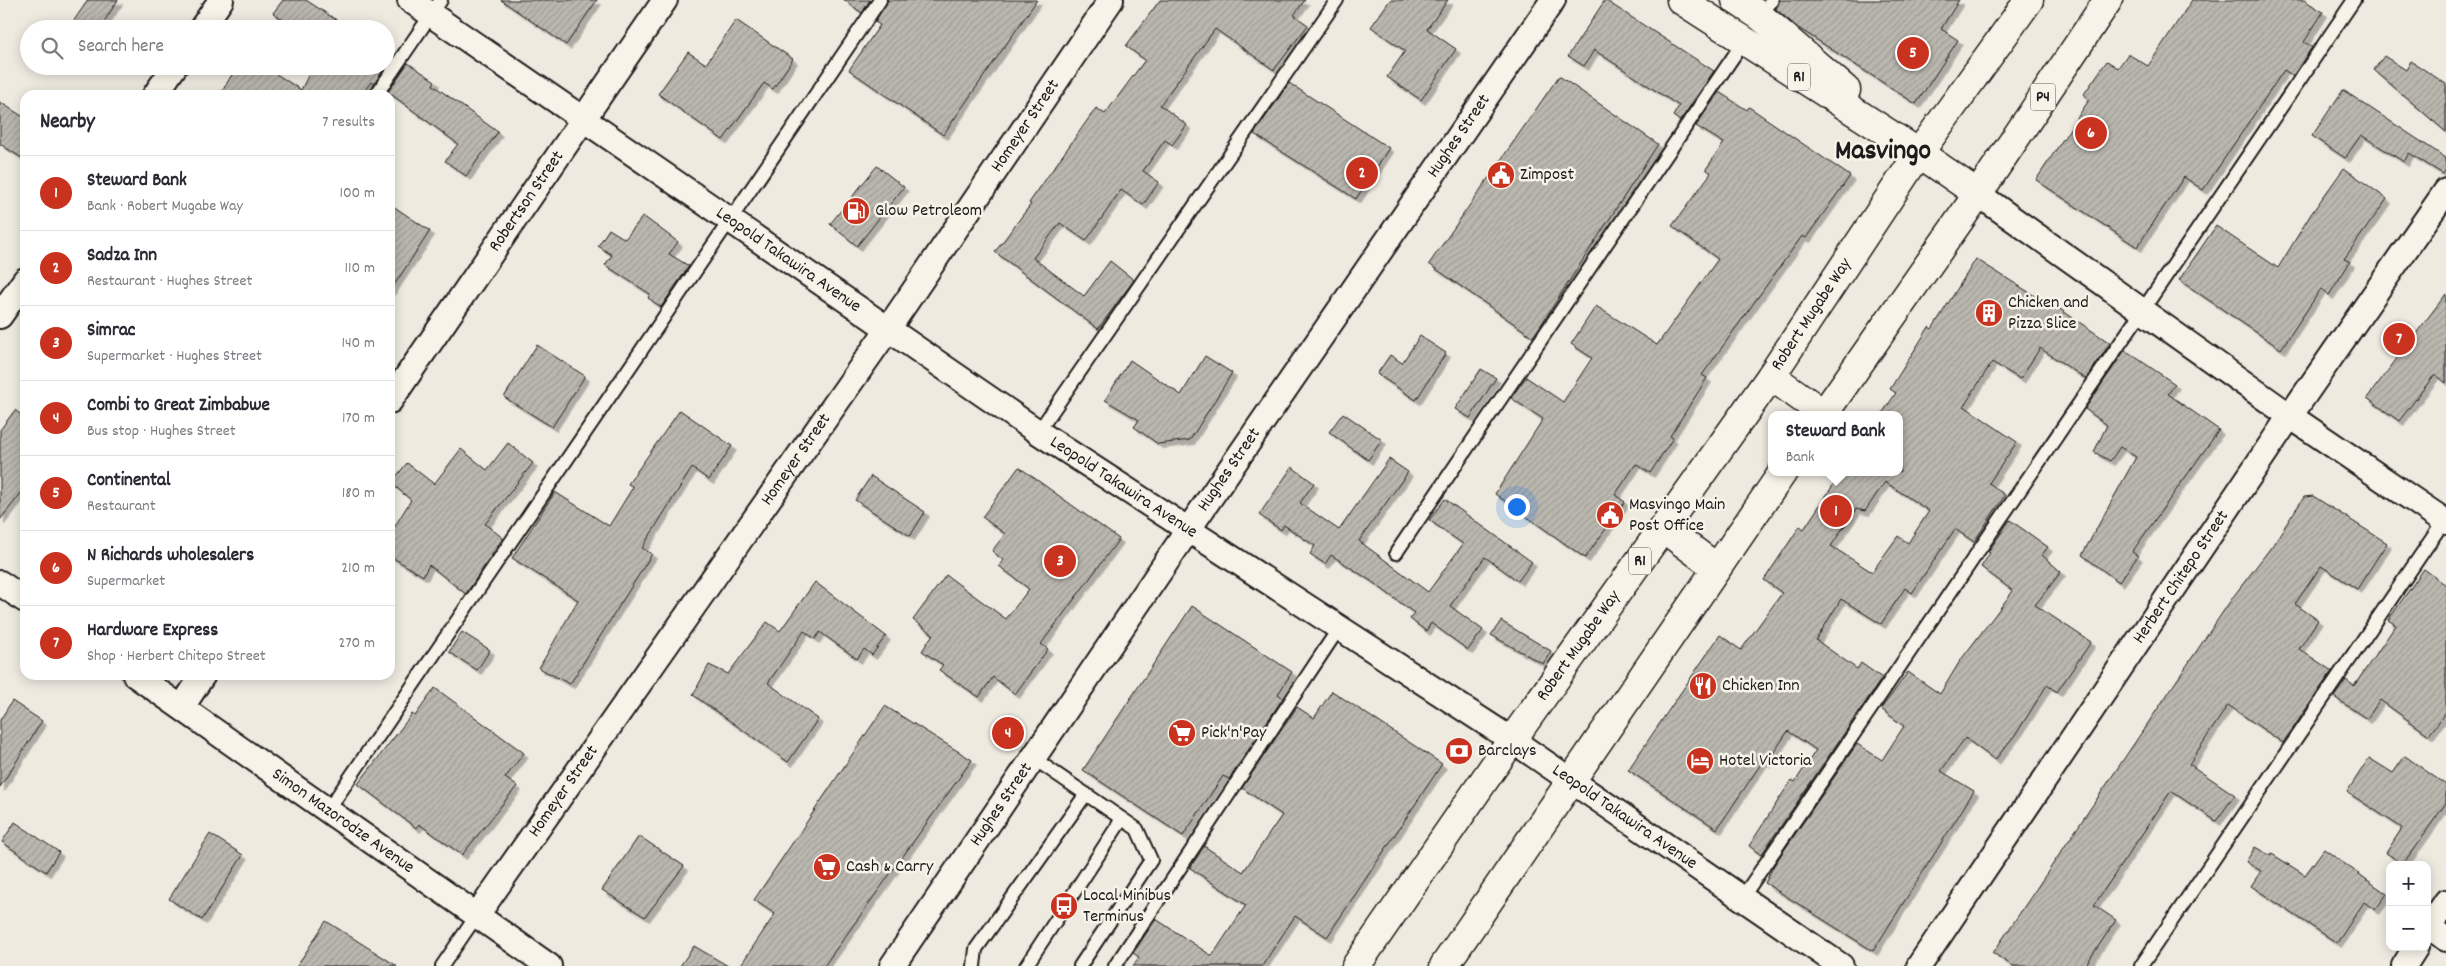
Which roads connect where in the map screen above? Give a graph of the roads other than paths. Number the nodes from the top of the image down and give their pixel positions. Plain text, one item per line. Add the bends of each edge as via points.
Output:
1 (221, 0) edge
2 (410, 0) edge
3 (665, 0) edge
4 (880, 0) edge
5 (1111, 0) edge
6 (1337, 0) edge
7 (1553, 0) edge
8 (1681, 0) edge
9 (1736, 0) edge
10 (2029, 0) edge
11 (2108, 0) edge
12 (2354, 0) edge
13 (436, 7) edge
14 (1766, 8) edge
15 (207, 20) edge
16 (1743, 42) junction
17 (395, 67) edge
18 (168, 75) edge
19 (390, 75) edge
20 (158, 90) edge
21 (379, 90) edge
22 (583, 117) junction
23 (1919, 153) junction
24 (2446, 191) edge
25 (1978, 194) junction
26 (731, 220) junction
27 (20, 287) edge
28 (2141, 310) junction
29 (0, 316) edge
30 (888, 328) junction
31 (1771, 376) junction
32 (395, 394) edge
33 (1820, 411) edge
34 (1826, 411) edge
35 (2290, 416) junction
36 (1038, 432) junction
37 (1780, 476) edge
38 (2445, 520) edge
39 (1663, 528) junction
40 (1188, 530) junction
41 (1396, 553) dead end
42 (1717, 568) junction
43 (0, 582) edge
44 (20, 596) edge
45 (1339, 628) junction
46 (142, 680) edge
47 (200, 680) edge
48 (182, 707) junction
49 (1512, 740) junction
50 (1033, 758) junction
51 (1571, 782) junction
52 (1086, 794) junction
53 (328, 810) junction
54 (1122, 819) junction
55 (1742, 898) junction
56 (2446, 902) edge
57 (477, 915) junction
58 (2434, 932) edge
59 (2413, 951) edge
60 (1359, 965) edge
61 (442, 966) edge
62 (550, 966) edge
63 (892, 966) edge
64 (974, 966) edge
65 (1026, 966) edge
66 (1080, 966) edge
67 (1115, 966) edge
68 (1444, 966) edge
69 (1841, 966) edge
70 (1918, 966) edge
71 (2140, 966) edge
72 (2404, 966) edge

1 - 15 street
2 - 13 street, Leopold Takawira Avenue
3 - 22 street, Robertson Street
4 - 26 lane
5 - 30 street, Homeyer Street
6 - 36 lane
7 - 40 street, Hughes Street
8 - 16 highway, R1
9 - 14 highway, R1
10 - 23 highway, Robert Mugabe Way
11 - 25 highway, P4
12 - 28 lane
13 - 17 lane
13 - 22 street, Leopold Takawira Avenue
14 - 16 lane
14 - 23 highway, R1
16 - 23 highway, R1
16 - 41 lane
18 - 20 street
19 - 21 lane
22 - 26 street, Leopold Takawira Avenue
22 - 32 street, Robertson Street
23 - 25 highway
23 - 31 highway, Robert Mugabe Way / R1
24 - 35 street, Herbert Chitepo Street
25 - 28 street
25 - 34 highway
26 - 30 street, Leopold Takawira Avenue
26 - 53 lane
27 - 29 street
28 - 35 street
28 - 55 lane
30 - 36 street, Leopold Takawira Avenue
30 - 57 street, Homeyer Street
31 - 33 highway
31 - 39 highway, Robert Mugabe Way / R1
35 - 38 street
35 - 70 street, Herbert Chitepo Street
36 - 40 street, Leopold Takawira Avenue
37 - 42 highway
38 - 71 lane
39 - 42 highway
39 - 49 highway, Robert Mugabe Way / R1
40 - 45 street, Leopold Takawira Avenue
40 - 50 street, Hughes Street
42 - 51 highway
43 - 44 street
45 - 49 street, Leopold Takawira Avenue
45 - 67 lane
46 - 48 street, Simon Mazorodze Avenue
47 - 48 street
48 - 53 street, Simon Mazorodze Avenue
49 - 51 street, Leopold Takawira Avenue
49 - 60 highway, Robert Mugabe Way / R1
50 - 52 lane
50 - 63 street, Hughes Street
51 - 55 street, Leopold Takawira Avenue
51 - 68 highway
52 - 54 lane
52 - 64 lane via 976,949
53 - 57 street, Simon Mazorodze Avenue
54 - 65 lane
54 - 66 lane via 1137,829 1151,860
55 - 69 street, Leopold Takawira Avenue
56 - 58 street
57 - 61 lane
57 - 62 street, Simon Mazorodze Avenue
59 - 72 street

